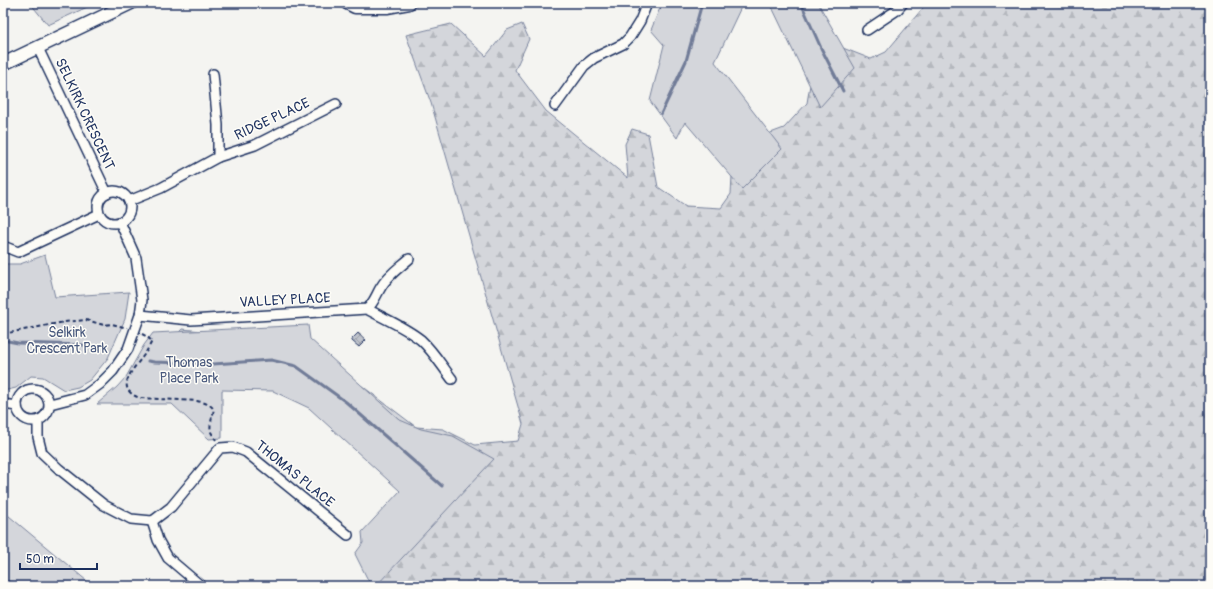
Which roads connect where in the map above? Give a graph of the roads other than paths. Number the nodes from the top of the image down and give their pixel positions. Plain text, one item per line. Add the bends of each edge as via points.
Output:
1 (131, 3) edge
2 (347, 3) edge
3 (409, 3) edge
4 (646, 3) edge
5 (903, 3) edge
6 (867, 30) dead end
7 (38, 48) junction
8 (3, 64) edge
9 (213, 74) dead end
10 (336, 104) dead end
11 (555, 106) dead end
12 (218, 157) junction
13 (107, 193) junction
14 (129, 201) junction
15 (99, 214) junction
16 (120, 222) junction
17 (3, 246) edge
18 (409, 259) dead end
19 (367, 309) junction
20 (140, 315) junction
21 (452, 379) dead end
22 (3, 404) edge
23 (50, 404) junction
24 (17, 406) junction
25 (38, 421) junction
26 (152, 521) junction
27 (348, 535) dead end
28 (201, 586) edge

1 - 7 street
2 - 3 street via 355,7 387,7
4 - 11 street via 640,22 630,37 623,44 594,58 584,66
5 - 6 street
7 - 8 street
7 - 13 street, SELKIRK CRESCENT
9 - 12 street
10 - 12 street, RIDGE PLACE via 255,145
12 - 14 street, RIDGE PLACE via 161,188
13 - 14 street via 119,192
13 - 15 street via 99,202
14 - 16 street via 129,213
15 - 16 street via 110,223
15 - 17 street via 18,252
16 - 20 street via 136,258 142,300
18 - 19 street via 391,274
19 - 20 street, VALLEY PLACE via 191,320
19 - 21 street via 421,340
20 - 23 street via 128,349 113,371 100,384 85,395
22 - 24 street
23 - 24 street via 41,390 30,389 20,395
23 - 25 street via 50,410
24 - 25 street via 24,419
25 - 26 street via 42,453 59,469 104,505 131,519
26 - 27 street, THOMAS PLACE via 171,507 220,448 233,447 246,452
26 - 28 street via 158,540 168,558

